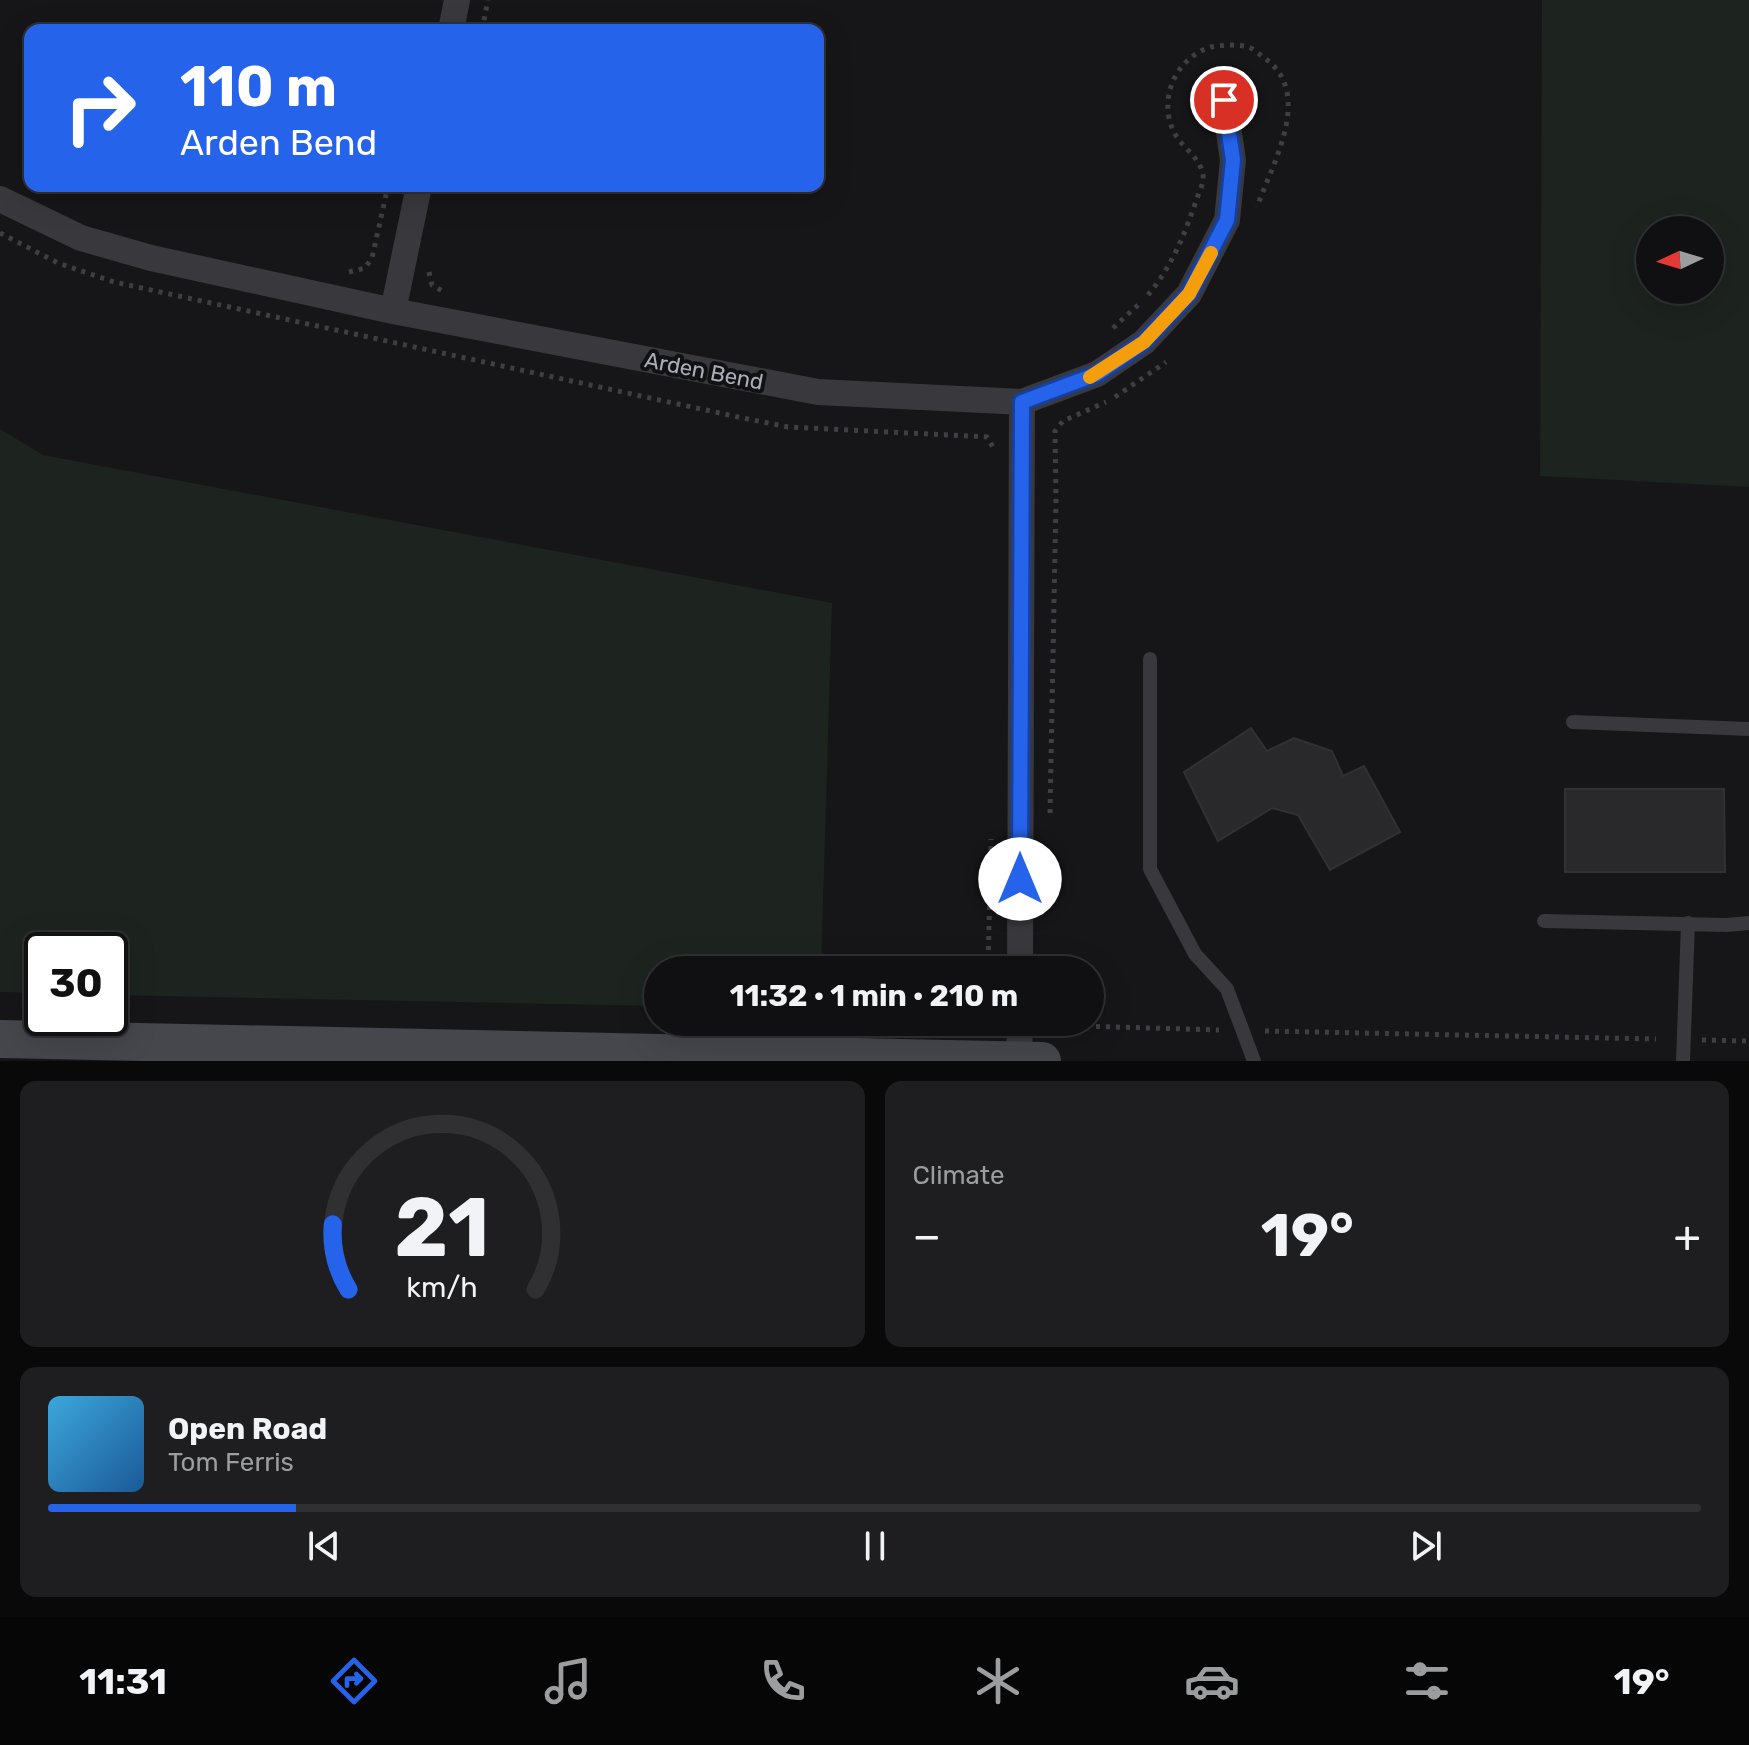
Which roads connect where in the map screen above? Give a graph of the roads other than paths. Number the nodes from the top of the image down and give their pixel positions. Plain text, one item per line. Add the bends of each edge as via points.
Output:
1 (457, 0) edge
2 (452, 24) edge
3 (1224, 100) dead end
4 (418, 192) edge
5 (0, 199) edge
6 (393, 311) junction
7 (1022, 402) junction
8 (1150, 659) dead end
9 (1573, 722) dead end
10 (1749, 729) edge
11 (1544, 921) dead end
12 (1688, 923) junction
13 (1749, 923) edge
14 (1020, 956) edge
15 (1020, 1036) edge
16 (0, 1039) edge
17 (1044, 1044) edge
18 (754, 1058) edge
19 (1019, 1060) edge
20 (1254, 1061) edge
21 (1683, 1061) edge

1 - 2 street
3 - 7 street, Arden Bend via 1233,160 1227,220 1189,294 1144,342 1097,374
4 - 6 street
5 - 6 street, Arden Bend via 81,238 151,258
6 - 7 street, Arden Bend via 818,392
7 - 14 street
8 - 20 lane via 1150,869 1195,954 1227,989
9 - 10 lane
11 - 12 lane
12 - 13 lane
12 - 21 lane
15 - 19 street
16 - 18 street
17 - 19 street
18 - 19 street

